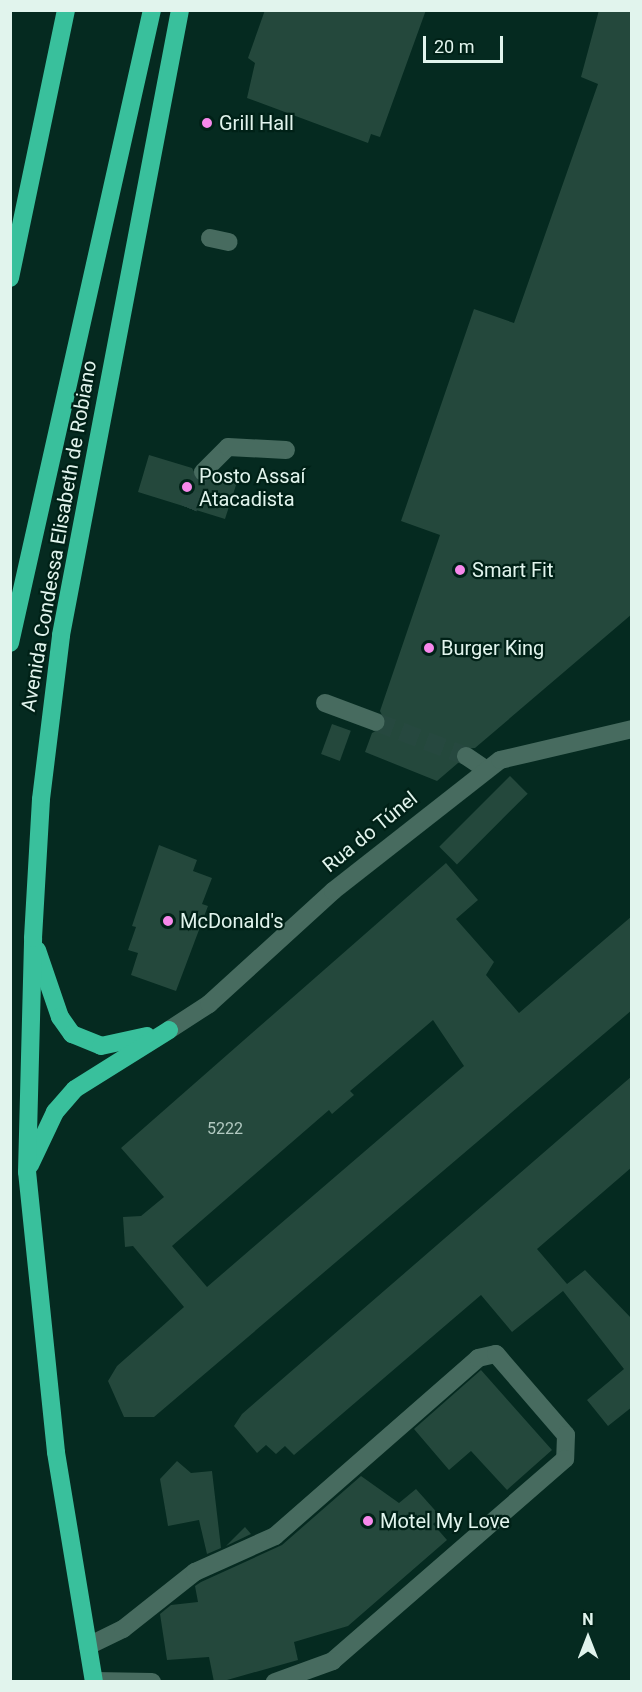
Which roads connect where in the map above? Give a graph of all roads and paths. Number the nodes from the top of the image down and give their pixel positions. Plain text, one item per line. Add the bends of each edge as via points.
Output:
1 (66, 10) edge
2 (152, 10) edge
3 (180, 10) edge
4 (210, 238) dead end
5 (229, 242) dead end
6 (10, 278) edge
7 (286, 450) dead end
8 (203, 472) tunnel mouth
9 (10, 643) edge
10 (325, 703) dead end
11 (376, 722) tunnel mouth
12 (632, 729) edge
13 (466, 756) tunnel mouth
14 (485, 770) junction
15 (33, 939) junction
16 (169, 1030) junction
17 (27, 1172) junction
18 (88, 1647) junction
19 (94, 1681) edge
20 (152, 1682) edge
21 (274, 1682) edge

1 - 6 highway
2 - 9 highway
3 - 15 highway, Avenida Condessa Elisabeth de Robiano via 61,635 41,799
4 - 5 street
7 - 8 street via 228,447
10 - 11 street
12 - 14 street, Rua do Túnel via 500,760
13 - 14 street
14 - 16 street, Rua do Túnel via 333,891 209,1004
15 - 16 highway via 60,1017 81,1040 113,1045
15 - 17 highway, Avenida Condessa Elisabeth de Robiano
16 - 17 highway via 70,1095 55,1112
17 - 18 highway, Avenida Condessa Elisabeth de Robiano via 56,1452
18 - 19 highway, Avenida Condessa Elisabeth de Robiano
18 - 21 street via 123,1629 195,1572 275,1536 478,1358 496,1354 566,1435 565,1459 333,1661
19 - 20 street

